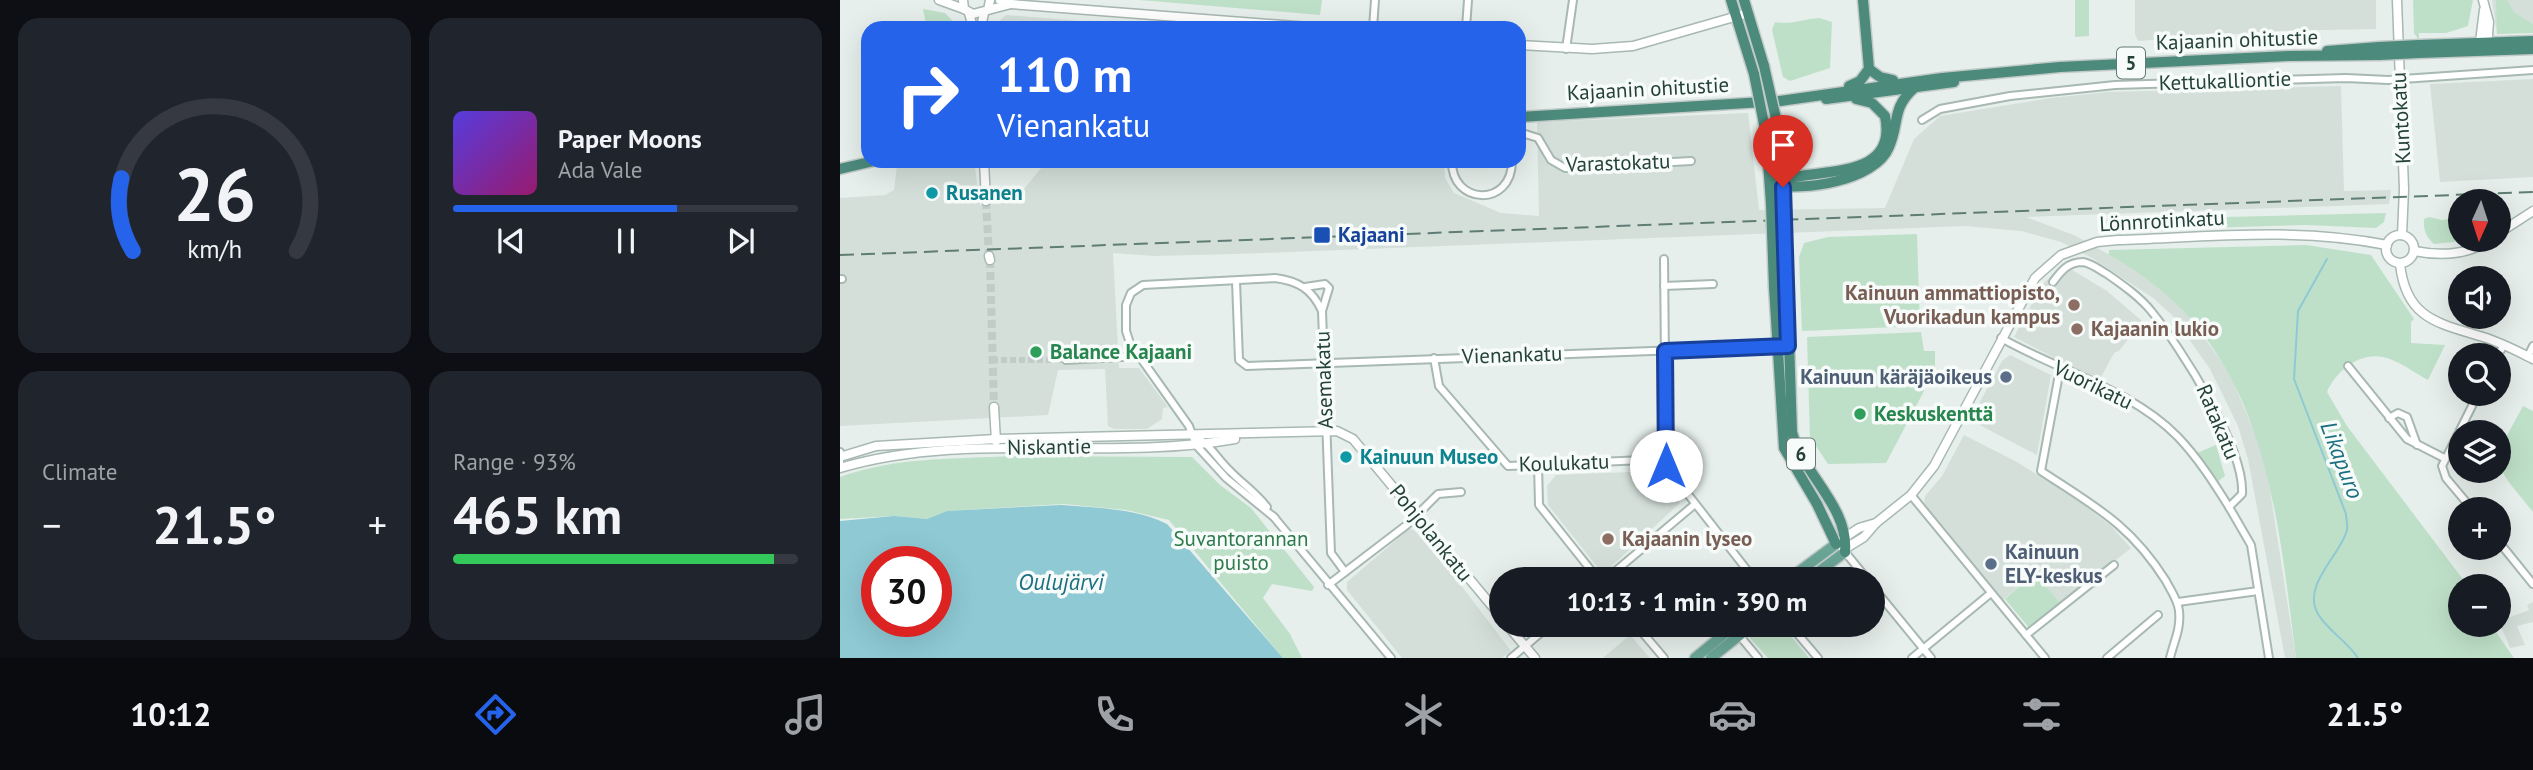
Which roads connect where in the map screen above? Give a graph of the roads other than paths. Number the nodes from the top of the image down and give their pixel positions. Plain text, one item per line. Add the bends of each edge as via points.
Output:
1 (941, 0) edge
2 (990, 0) edge
3 (1000, 0) edge
4 (1375, 0) edge
5 (1468, 0) edge
6 (1573, 0) edge
7 (1731, 0) edge
8 (1744, 0) edge
9 (1864, 0) edge
10 (2398, 0) edge
11 (2483, 0) edge
12 (1011, 4) junction
13 (965, 7) edge
14 (986, 11) junction
15 (1748, 13) junction
16 (1181, 16) junction
17 (1736, 17) junction
18 (983, 21) edge
19 (1181, 21) edge
20 (1239, 21) edge
21 (1374, 21) edge
22 (1466, 21) edge
23 (2533, 41) edge
24 (2485, 45) junction
25 (1526, 46) edge
26 (1566, 49) junction
27 (2533, 49) edge
28 (1868, 65) junction
29 (2533, 70) edge
30 (2400, 80) junction
31 (1911, 85) junction
32 (1841, 94) junction
33 (1526, 117) edge
34 (1922, 120) dead end
35 (1526, 134) edge
36 (1691, 161) dead end
37 (861, 164) edge
38 (984, 168) edge
39 (1453, 168) edge
40 (1511, 168) edge
41 (840, 169) edge
42 (1783, 183) junction
43 (1771, 184) junction
44 (986, 201) tunnel mouth
45 (2533, 211) edge
46 (2511, 225) edge
47 (2402, 235) junction
48 (2386, 245) junction
49 (2414, 251) junction
50 (2461, 252) edge
51 (1664, 259) dead end
52 (2400, 264) junction
53 (1236, 281) junction
54 (2053, 282) dead end
55 (1713, 284) dead end
56 (1664, 286) junction
57 (1305, 287) junction
58 (1322, 311) junction
59 (2001, 338) junction
60 (2499, 343) edge
61 (1788, 346) junction
62 (2533, 346) edge
63 (1776, 347) junction
64 (2511, 348) edge
65 (1665, 351) junction
66 (1140, 356) junction
67 (1434, 358) junction
68 (2530, 358) edge
69 (1066, 360) tunnel mouth
70 (1323, 363) junction
71 (2348, 366) dead end
72 (2060, 369) junction
73 (2472, 406) edge
74 (994, 407) tunnel mouth
75 (2389, 418) junction
76 (1325, 431) junction
77 (1259, 434) junction
78 (1195, 440) junction
79 (997, 443) junction
80 (1209, 444) junction
81 (2417, 445) junction
82 (2444, 458) junction
83 (1667, 459) junction
84 (840, 460) edge
85 (1538, 464) junction
86 (1461, 492) dead end
87 (1910, 495) junction
88 (2462, 497) edge
89 (1694, 505) junction
90 (2229, 507) junction
91 (1416, 515) junction
92 (1275, 518) junction
93 (1876, 523) junction
94 (1846, 537) junction
95 (1836, 544) junction
96 (1845, 552) junction
97 (2511, 557) edge
98 (2114, 565) dead end
99 (1588, 567) edge
100 (1620, 567) edge
101 (1744, 567) edge
102 (1805, 567) edge
103 (1825, 567) edge
104 (1857, 567) edge
105 (1345, 572) junction
106 (2533, 584) edge
107 (1328, 585) junction
108 (2258, 591) junction
109 (1991, 593) junction
110 (1489, 602) edge
111 (1885, 602) edge
112 (2178, 602) junction
113 (2158, 615) dead end
114 (2026, 635) junction
115 (1517, 637) edge
116 (1535, 637) edge
117 (1646, 637) edge
118 (1726, 637) edge
119 (1730, 637) edge
120 (1742, 637) edge
121 (1800, 637) edge
122 (1524, 646) junction
123 (1923, 649) junction
124 (1391, 658) edge
125 (1511, 658) edge
126 (1535, 658) edge
127 (1664, 658) edge
128 (1695, 658) edge
129 (1711, 658) edge
130 (1758, 658) edge
131 (1818, 658) edge
132 (1912, 658) edge
133 (1931, 658) edge
134 (2045, 658) edge
135 (2107, 658) edge
136 (2169, 658) edge
137 (2269, 658) edge

1 - 13 street
2 - 14 street
3 - 12 street
4 - 21 street
5 - 22 street
6 - 26 street
7 - 17 highway, 6
8 - 15 highway, 6
9 - 28 highway
10 - 30 street, Kuntokatu
11 - 24 street
12 - 14 street
12 - 16 street
13 - 14 street
14 - 18 street
15 - 17 street
15 - 42 highway, 6, bridge via 1779,132
16 - 19 street
16 - 20 street
17 - 26 street via 1633,46
17 - 43 highway, 6, bridge via 1754,74
23 - 24 highway, 5
24 - 27 highway, 5
24 - 31 highway, Kajaanin ohitustie / 5, bridge via 2060,67
25 - 26 street
28 - 31 highway via 1885,79
28 - 32 highway via 1860,81
29 - 30 street, Kettukalliontie
30 - 34 street, Kettukalliontie via 2297,79 2075,88 1940,109
30 - 47 street, Kuntokatu
31 - 32 highway, Kajaanin ohitustie / 5
31 - 42 highway via 1900,103 1889,147 1872,169 1844,180
32 - 33 highway, Kajaanin ohitustie / 5
32 - 42 highway via 1882,111 1886,133 1875,155 1853,169
35 - 36 street, Varastokatu via 1538,138 1551,160 1565,168
37 - 41 highway
38 - 44 street
39 - 40 street via 1469,193 1483,195 1498,192 1508,181
42 - 43 highway
42 - 61 highway, 6, bridge
43 - 63 highway, 6, bridge
45 - 46 street
47 - 48 street
47 - 49 street via 2410,239
48 - 52 street via 2388,258
48 - 59 street, Lönnrotinkatu via 2306,235 2097,242 2062,255 2035,278
49 - 50 street
49 - 52 street
51 - 56 street
52 - 60 street via 2410,298 2426,316 2452,330
53 - 57 street, Asemakatu via 1275,278
53 - 66 street, Asemakatu via 1134,289 1126,305 1126,331
53 - 70 street, Vienankatu via 1239,360 1247,366
54 - 90 street, Ratakatu via 2063,268 2087,263 2120,283 2152,311 2205,387 2228,440 2242,489
55 - 56 street
56 - 65 street
57 - 58 street, Asemakatu
57 - 58 street, Asemakatu via 1329,285
58 - 70 street, Asemakatu
59 - 72 street, Vuorikatu
59 - 87 street, Lönnrotinkatu via 1934,466
61 - 63 street, Vienankatu
61 - 94 highway, 6 via 1794,442
62 - 68 street
63 - 65 street, Vienankatu
63 - 95 highway, 6 via 1784,448
64 - 68 street
65 - 67 street, Vienankatu
65 - 83 street
66 - 69 street
66 - 78 street
67 - 70 street, Vienankatu
67 - 85 street, Koulukatu via 1439,386 1503,463
70 - 76 street, Asemakatu
71 - 75 street
72 - 90 street, Vuorikatu via 2123,396 2169,429 2195,457
72 - 112 street via 2041,471 2116,520 2140,545
73 - 82 street
74 - 79 street
75 - 81 street
75 - 81 street via 2398,413 2407,417
76 - 77 street, Niskantie
76 - 91 street, Pohjolankatu via 1353,439
76 - 105 street, Asemakatu via 1331,554
77 - 78 street, Niskantie
77 - 80 street, Niskantie
78 - 79 street, Niskantie
78 - 80 street, Niskantie
78 - 92 street via 1226,478
79 - 84 street, Niskantie
80 - 92 street
81 - 82 street
82 - 88 street via 2446,478
83 - 85 street, Koulukatu
83 - 89 street via 1670,474
85 - 99 street via 1539,505
86 - 91 street via 1438,494
87 - 93 street, Lönnrotinkatu
87 - 109 street
89 - 100 street
89 - 101 street
90 - 108 street via 2251,545
91 - 105 street
91 - 110 street, Pohjolankatu
92 - 107 street
93 - 94 street, Lönnrotinkatu
93 - 96 street, Lönnrotinkatu
94 - 95 street, Lönnrotinkatu
94 - 96 highway, 6
95 - 96 street
95 - 102 main road, Lönnrotinkatu
96 - 103 main road, Lönnrotinkatu
96 - 104 street
97 - 106 street
98 - 114 street
105 - 107 street
107 - 124 street
108 - 112 street
108 - 137 street
109 - 114 street
109 - 123 street
111 - 123 street
112 - 136 street via 2179,629
113 - 135 street
114 - 134 street
115 - 122 street
116 - 122 street
117 - 127 street
118 - 128 main road
119 - 129 main road
120 - 130 street
121 - 131 street
122 - 125 street
122 - 126 street
123 - 132 street
123 - 133 street

